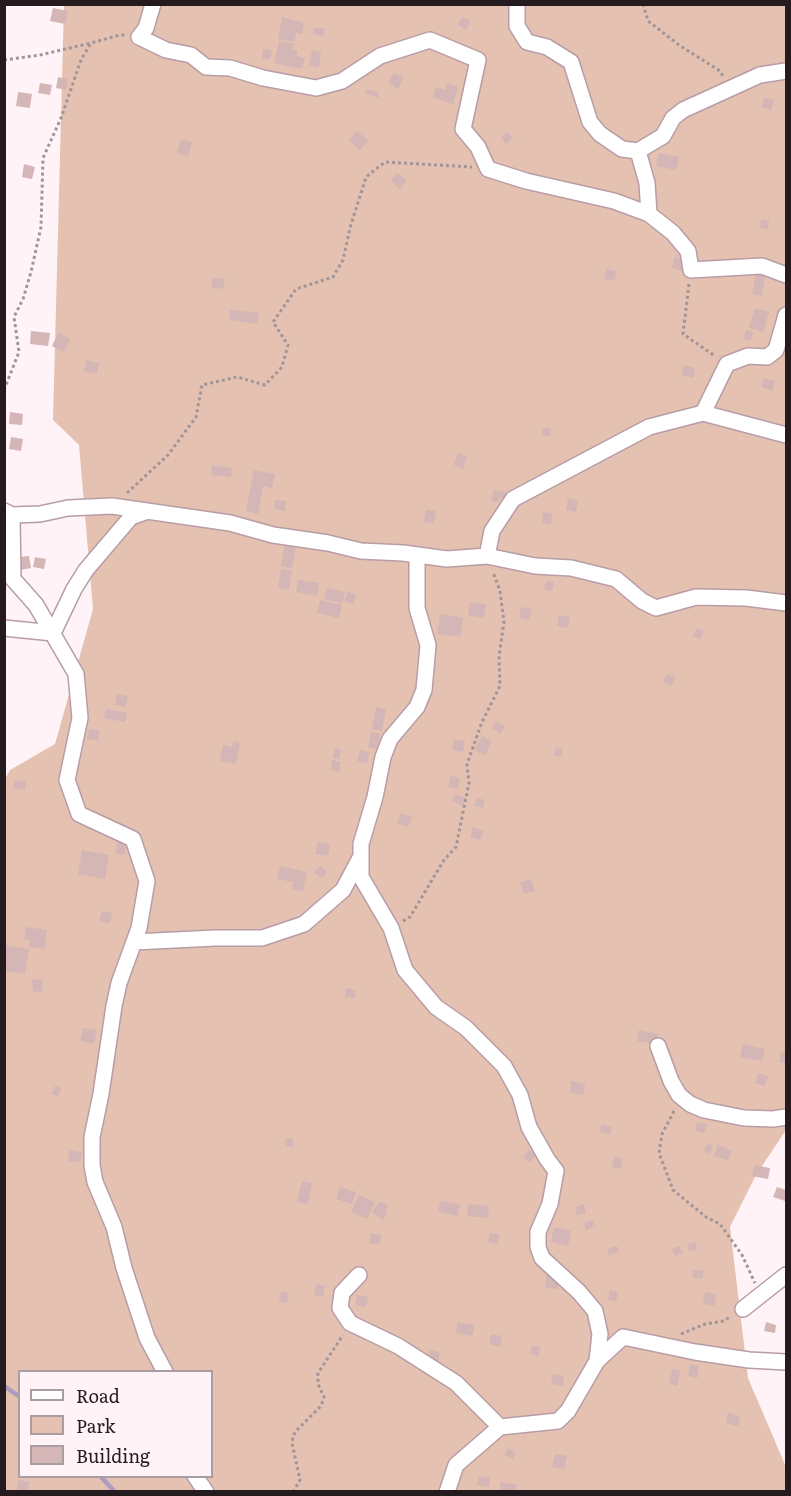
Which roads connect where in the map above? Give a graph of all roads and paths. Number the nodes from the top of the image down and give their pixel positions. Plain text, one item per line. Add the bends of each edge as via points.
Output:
1 (153, 4) edge
2 (517, 4) edge
3 (643, 4) edge
4 (139, 37) junction
5 (91, 43) junction
6 (4, 60) edge
7 (786, 71) edge
8 (731, 88) junction
9 (638, 151) junction
10 (488, 169) junction
11 (649, 214) junction
12 (691, 270) junction
13 (786, 275) edge
14 (786, 315) edge
15 (784, 337) edge
16 (726, 364) junction
17 (4, 390) edge
18 (703, 413) junction
19 (786, 435) edge
20 (112, 506) junction
21 (146, 512) junction
22 (8, 513) edge
23 (417, 555) junction
24 (487, 556) junction
25 (786, 603) edge
26 (4, 628) edge
27 (53, 633) junction
28 (361, 856) junction
29 (391, 928) junction
30 (134, 942) junction
31 (658, 1046) dead end
32 (679, 1095) junction
33 (786, 1117) edge
34 (359, 1275) dead end
35 (786, 1275) edge
36 (760, 1294) junction
37 (743, 1309) joint
38 (350, 1323) junction
39 (676, 1336) dead end
40 (597, 1361) junction
41 (786, 1362) edge
42 (164, 1370) edge
43 (500, 1427) junction
44 (196, 1478) edge
45 (206, 1491) edge
46 (293, 1491) edge
47 (447, 1491) edge

1 - 4 street
2 - 9 street via 518,26 527,42 547,47 571,62 590,122 622,149
3 - 8 path via 648,21 720,71
4 - 5 path via 120,35
4 - 10 street via 166,50 191,55 206,67 230,68 316,88 342,81 380,56 430,40 478,60 463,129 478,147
5 - 6 path
5 - 17 path via 43,158 41,227 23,299 14,318 19,352
7 - 8 street via 760,75
8 - 9 street via 683,110 673,118 663,136
9 - 11 street via 647,183
10 - 11 street via 614,201
10 - 20 path via 385,162 366,177 343,260 333,277 296,289 273,322 288,345 282,368 265,385 237,377 202,385 196,417 168,455
11 - 12 street via 688,251
12 - 13 street via 762,266
12 - 16 path via 683,334
14 - 15 street
15 - 16 street via 767,357 748,356
16 - 18 street
18 - 19 street
18 - 24 street via 649,427 513,499 492,531
20 - 21 street
20 - 22 street via 40,514
21 - 23 street via 230,523 361,551
21 - 27 street via 131,517 86,570
22 - 27 street via 13,579 36,605
23 - 24 street via 447,559
23 - 28 street via 417,608 428,645 424,690 417,707 390,739
24 - 25 street via 616,579 656,608 696,597
24 - 29 path via 500,591 504,622 500,686 467,764 469,783 456,847 410,916
26 - 27 street
27 - 30 street via 75,674 80,718 67,780 79,814 133,839 147,880
28 - 29 street via 361,876
28 - 30 street via 343,890 303,924 262,938
29 - 40 street via 405,970 436,1007 466,1028 504,1066 520,1095 529,1127 556,1171 550,1204 538,1232 538,1247 542,1258 595,1311 600,1334
30 - 42 street via 114,1006 92,1137 92,1165 147,1338
31 - 32 street
32 - 33 street via 704,1110 744,1118
32 - 36 path via 660,1143 666,1173 674,1190 730,1236
34 - 38 street via 342,1293 340,1308
35 - 36 street
36 - 37 street
37 - 39 path via 724,1321
38 - 43 street via 398,1346 456,1383
38 - 46 path via 318,1373 324,1397 321,1406 293,1436 300,1480
40 - 41 street via 623,1337 738,1359
40 - 43 street via 558,1421
43 - 47 street via 456,1465
44 - 45 street

